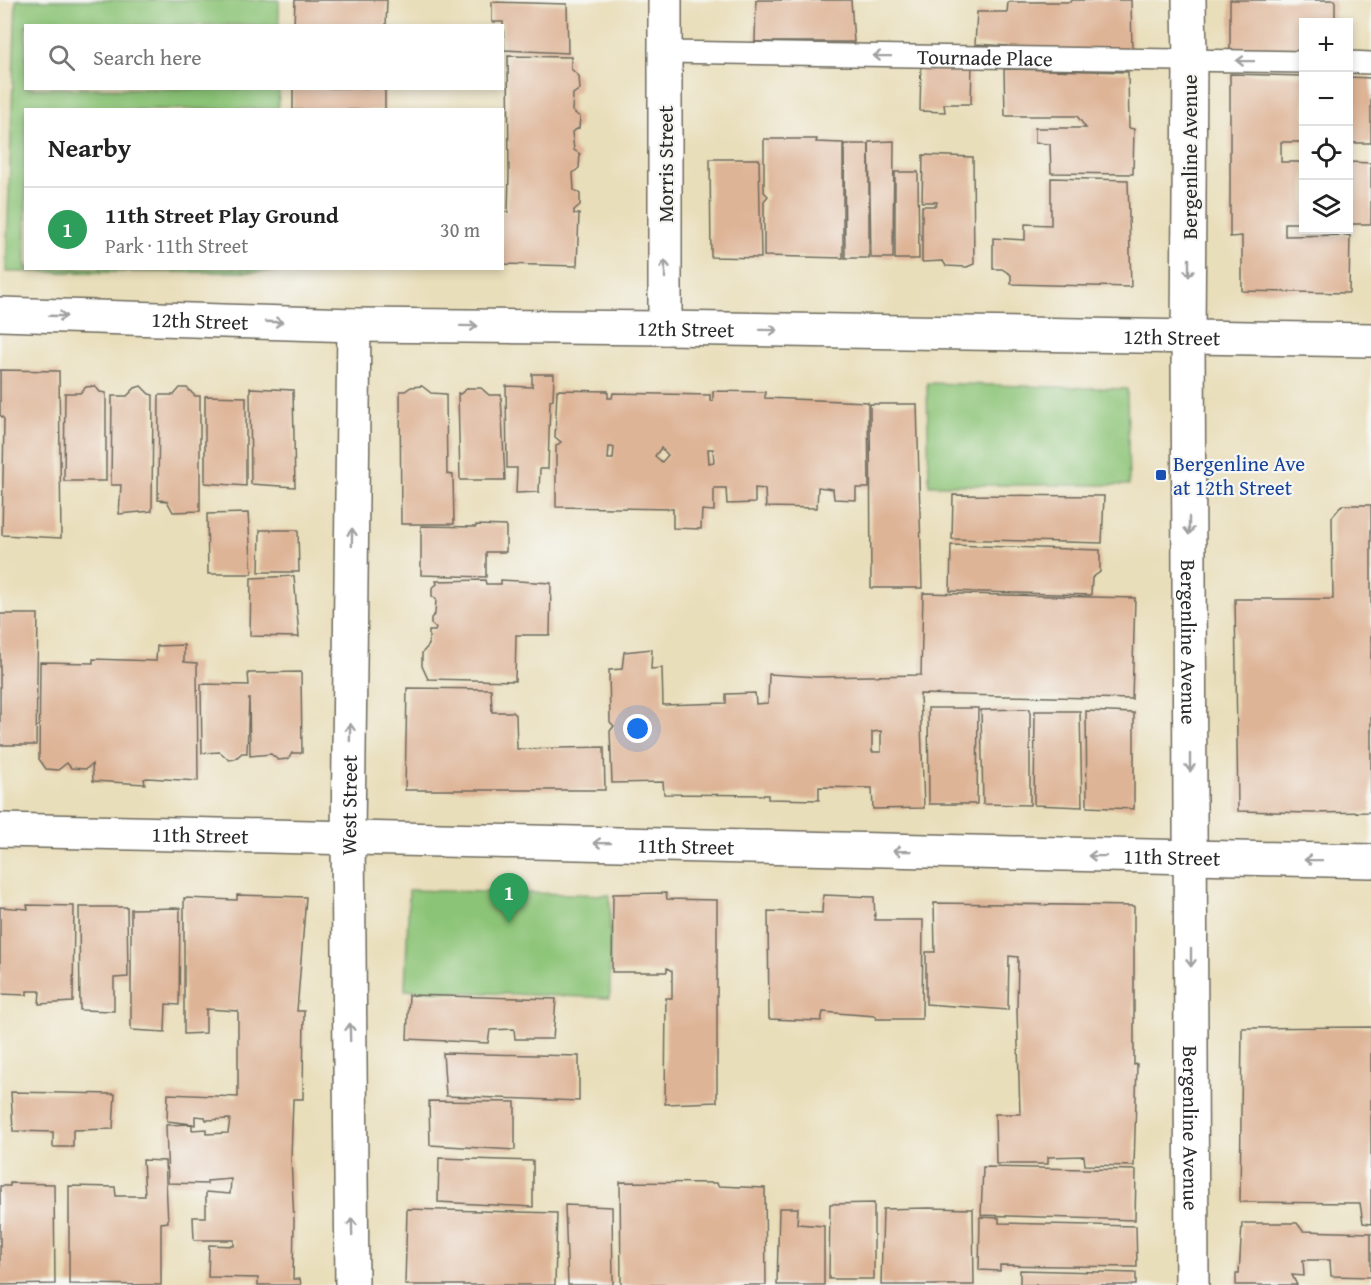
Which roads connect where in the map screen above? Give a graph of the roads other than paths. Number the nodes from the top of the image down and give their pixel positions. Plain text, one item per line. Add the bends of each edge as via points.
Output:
1 (665, 0) edge
2 (1189, 0) edge
3 (665, 52) junction
4 (1190, 61) junction
5 (1299, 62) edge
6 (1353, 62) edge
7 (1371, 63) edge
8 (0, 314) edge
9 (354, 325) junction
10 (665, 328) junction
11 (1188, 337) junction
12 (1371, 340) edge
13 (0, 830) edge
14 (348, 837) junction
15 (1191, 857) junction
16 (1371, 861) edge
17 (352, 1285) edge
18 (1192, 1285) edge

1 - 3 street, Morris Street
2 - 4 street, Bergenline Avenue
4 -> 3 lane, Tournade Place
10 -> 3 street, Morris Street
5 -> 4 lane, Tournade Place
4 -> 11 street, Bergenline Avenue
6 - 7 lane
8 -> 9 street, 12th Street
9 -> 10 street, 12th Street
14 -> 9 street, West Street
10 -> 11 street, 12th Street
11 - 12 street, 12th Street
11 -> 15 street, Bergenline Avenue
13 - 14 street, 11th Street
15 -> 14 street, 11th Street
17 -> 14 street, West Street
16 -> 15 street, 11th Street
15 -> 18 street, Bergenline Avenue

